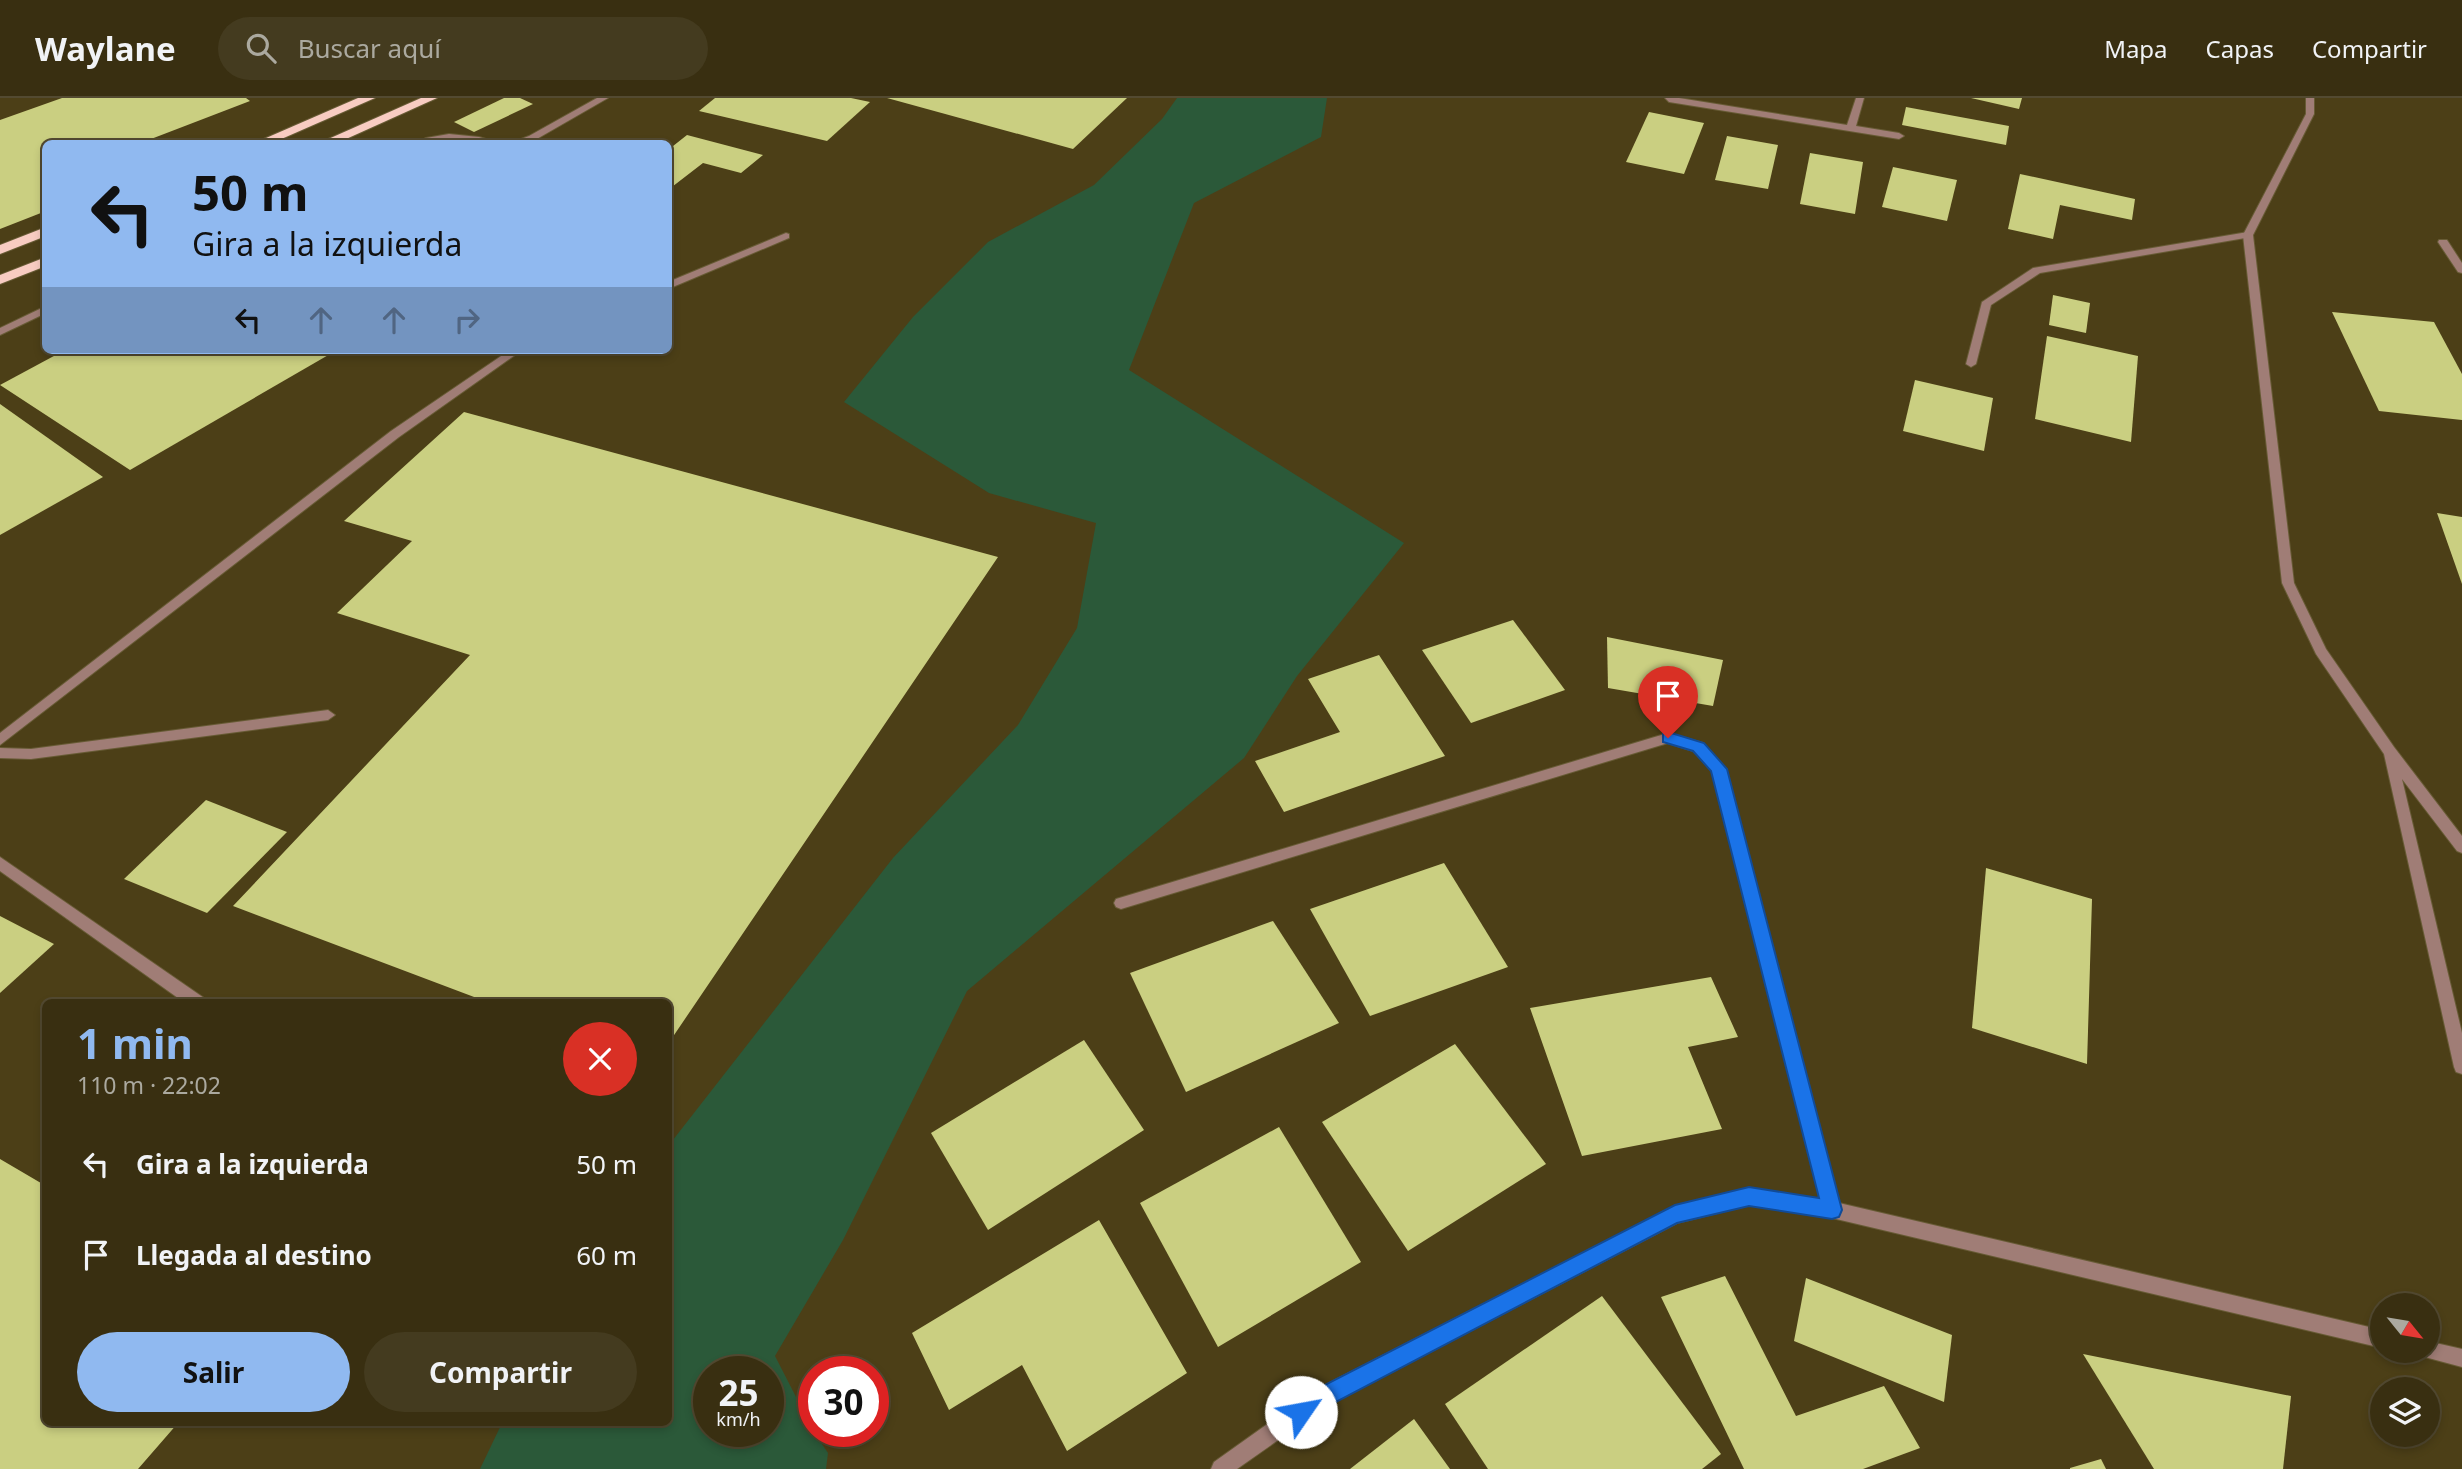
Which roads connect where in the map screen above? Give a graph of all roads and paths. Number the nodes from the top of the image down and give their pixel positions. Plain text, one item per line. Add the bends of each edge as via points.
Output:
1 (369, 98) edge
2 (431, 98) edge
3 (604, 98) edge
4 (1860, 98) edge
5 (2310, 98) edge
6 (1669, 99) edge
7 (1851, 128) junction
8 (1899, 136) dead end
9 (268, 140) edge
10 (332, 140) edge
11 (428, 140) edge
12 (480, 140) edge
13 (525, 140) edge
14 (42, 233) edge
15 (2248, 235) junction
16 (786, 236) dead end
17 (2443, 242) dead end
18 (0, 250) edge
19 (42, 263) edge
20 (2462, 270) edge
21 (0, 280) edge
22 (672, 284) edge
23 (42, 311) edge
24 (0, 332) edge
25 (511, 354) edge
26 (1972, 364) dead end
27 (328, 715) dead end
28 (0, 740) edge
29 (2389, 751) junction
30 (0, 753) edge
31 (2462, 847) edge
32 (0, 863) edge
33 (1121, 903) dead end
34 (192, 999) edge
35 (2462, 1067) edge
36 (1832, 1210) junction
37 (2370, 1336) edge
38 (2440, 1353) edge
39 (2462, 1358) edge
40 (1221, 1469) edge

1 - 9 highway
2 - 10 highway
3 - 13 street
4 - 7 street
5 - 15 street via 2310,114
6 - 7 street
7 - 8 street
11 - 12 street via 461,136
14 - 18 highway
15 - 26 street via 2037,271 1986,304
15 - 29 street via 2288,583 2321,651
16 - 22 street
17 - 20 street
19 - 21 highway
23 - 24 street
25 - 28 street via 395,434
27 - 30 street via 31,754
29 - 31 street
29 - 35 street
32 - 34 street
33 - 36 street via 1668,738 1698,747 1719,769
36 - 37 street
36 - 40 street via 1749,1196 1675,1214 1321,1398
38 - 39 street

